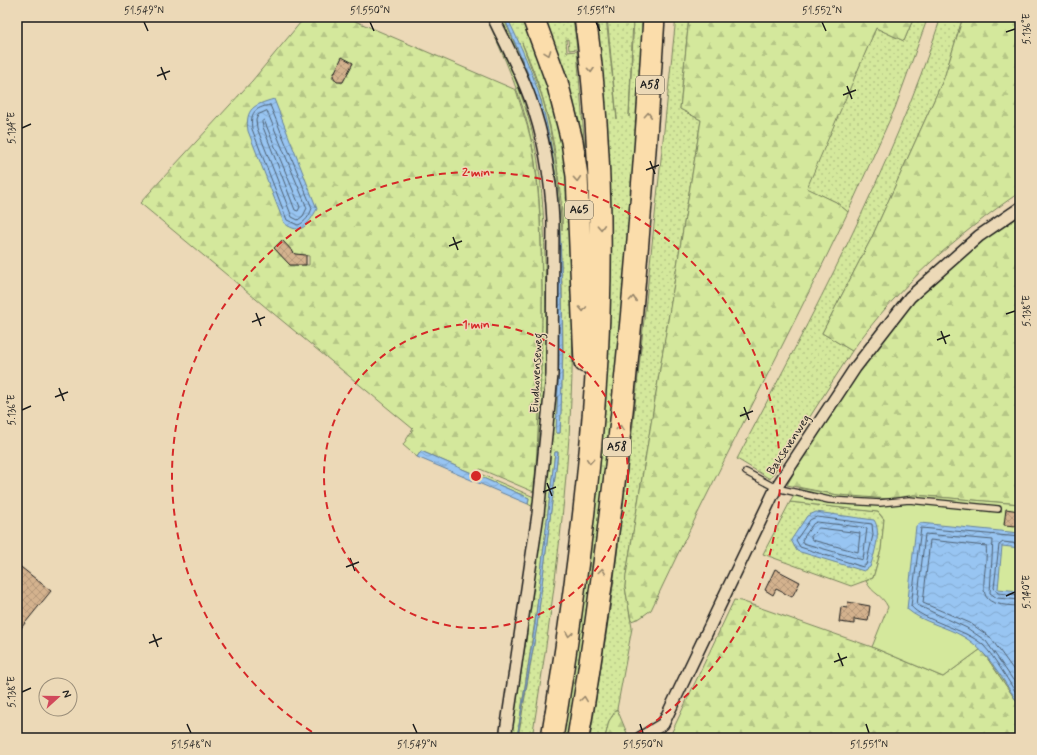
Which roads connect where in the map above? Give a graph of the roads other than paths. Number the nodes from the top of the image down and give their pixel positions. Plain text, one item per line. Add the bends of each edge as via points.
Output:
1 (493, 17) edge
2 (533, 17) edge
3 (585, 17) edge
4 (654, 17) edge
5 (1020, 208) edge
6 (594, 408) junction
7 (746, 472) dead end
8 (776, 488) junction
9 (998, 509) dead end
10 (505, 738) edge
11 (552, 738) edge
12 (578, 738) edge
13 (640, 738) edge

1 - 10 street, Eindhovenseweg via 525,85 538,127 552,197 553,220 551,383 538,514
2 -> 6 highway, A65 via 555,74 572,141 577,176 584,358
3 -> 6 highway, A58 via 597,149 601,235
12 -> 4 highway, A58 via 610,509 627,360 646,154
5 - 8 street, Baksevenweg via 979,236 910,297 856,368
6 -> 11 highway, A58 via 575,595
7 - 8 lane
8 - 9 lane via 829,500 880,503 909,500
8 - 13 street, Baksevenweg via 663,724

